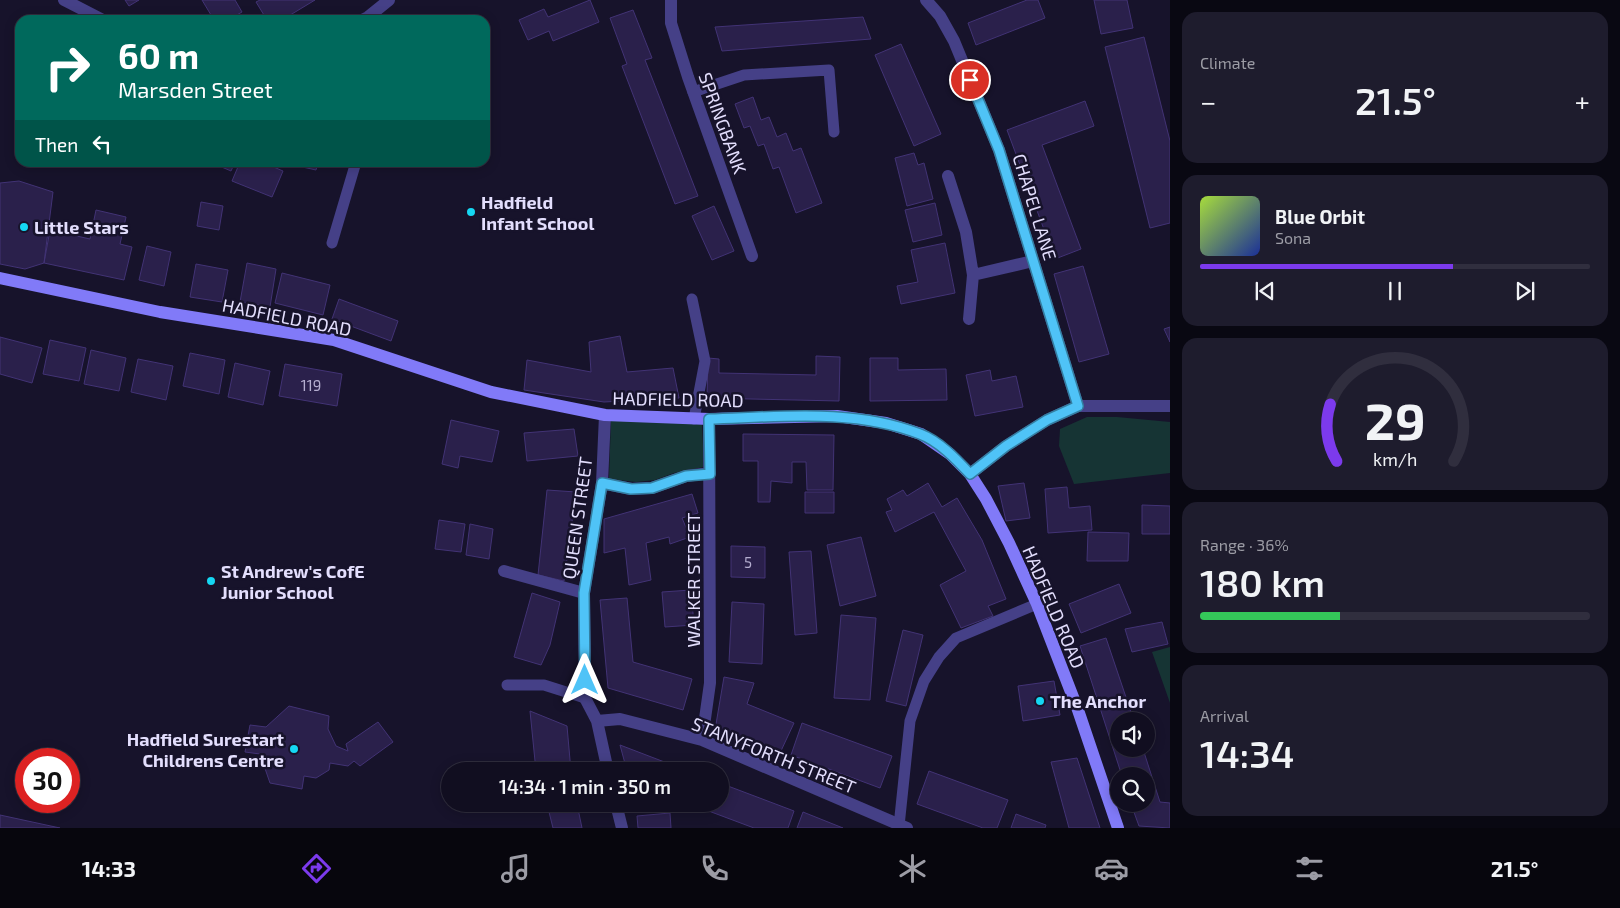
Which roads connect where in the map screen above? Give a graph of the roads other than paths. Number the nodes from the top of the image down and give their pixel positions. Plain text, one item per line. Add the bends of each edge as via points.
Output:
1 (64, 0) edge
2 (389, 0) edge
3 (670, 0) edge
4 (926, 0) edge
5 (93, 15) edge
6 (370, 15) edge
7 (693, 92) junction
8 (834, 132) dead end
9 (354, 167) edge
10 (948, 176) dead end
11 (332, 242) dead end
12 (752, 256) dead end
13 (1033, 261) junction
14 (974, 275) junction
15 (0, 278) edge
16 (692, 299) dead end
17 (969, 319) dead end
18 (1078, 406) junction
19 (1170, 406) edge
20 (605, 415) junction
21 (694, 419) junction
22 (709, 419) junction
23 (710, 474) junction
24 (970, 474) junction
25 (602, 483) junction
26 (504, 571) dead end
27 (584, 593) junction
28 (1037, 604) junction
29 (507, 685) dead end
30 (585, 698) junction
31 (597, 721) junction
32 (702, 740) junction
33 (606, 762) edge
34 (618, 812) edge
35 (902, 827) edge
36 (622, 828) edge
37 (1118, 828) edge

1 - 5 street
2 - 6 street
3 - 7 street, SPRINGBANK via 671,23
4 - 13 street, CHAPEL LANE via 940,16 954,41 989,124
7 - 8 lane via 744,75 829,70
7 - 12 street, SPRINGBANK
9 - 11 lane
10 - 14 street via 966,232
13 - 14 street
13 - 18 street, CHAPEL LANE
14 - 17 street
15 - 20 street, HADFIELD ROAD via 160,312 334,340 490,392
16 - 21 lane via 705,361
18 - 19 street
18 - 24 street via 1047,420
20 - 21 street, HADFIELD ROAD
20 - 25 street, QUEEN STREET
21 - 22 street, HADFIELD ROAD
22 - 23 street, WALKER STREET
22 - 24 street, HADFIELD ROAD via 837,416 886,423 921,434 936,443
23 - 25 street via 686,476 652,488 631,489
23 - 32 street, WALKER STREET via 710,683
24 - 28 street, HADFIELD ROAD via 986,499
25 - 27 street, QUEEN STREET
26 - 27 street
27 - 30 street, QUEEN STREET
28 - 35 lane via 956,638 938,657 924,681 910,721
28 - 37 street, HADFIELD ROAD via 1078,710
29 - 30 lane via 544,685
30 - 31 street, QUEEN STREET
31 - 32 street, STANYFORTH STREET via 620,718
31 - 33 street, QUEEN STREET
32 - 35 street, STANYFORTH STREET
34 - 36 street

